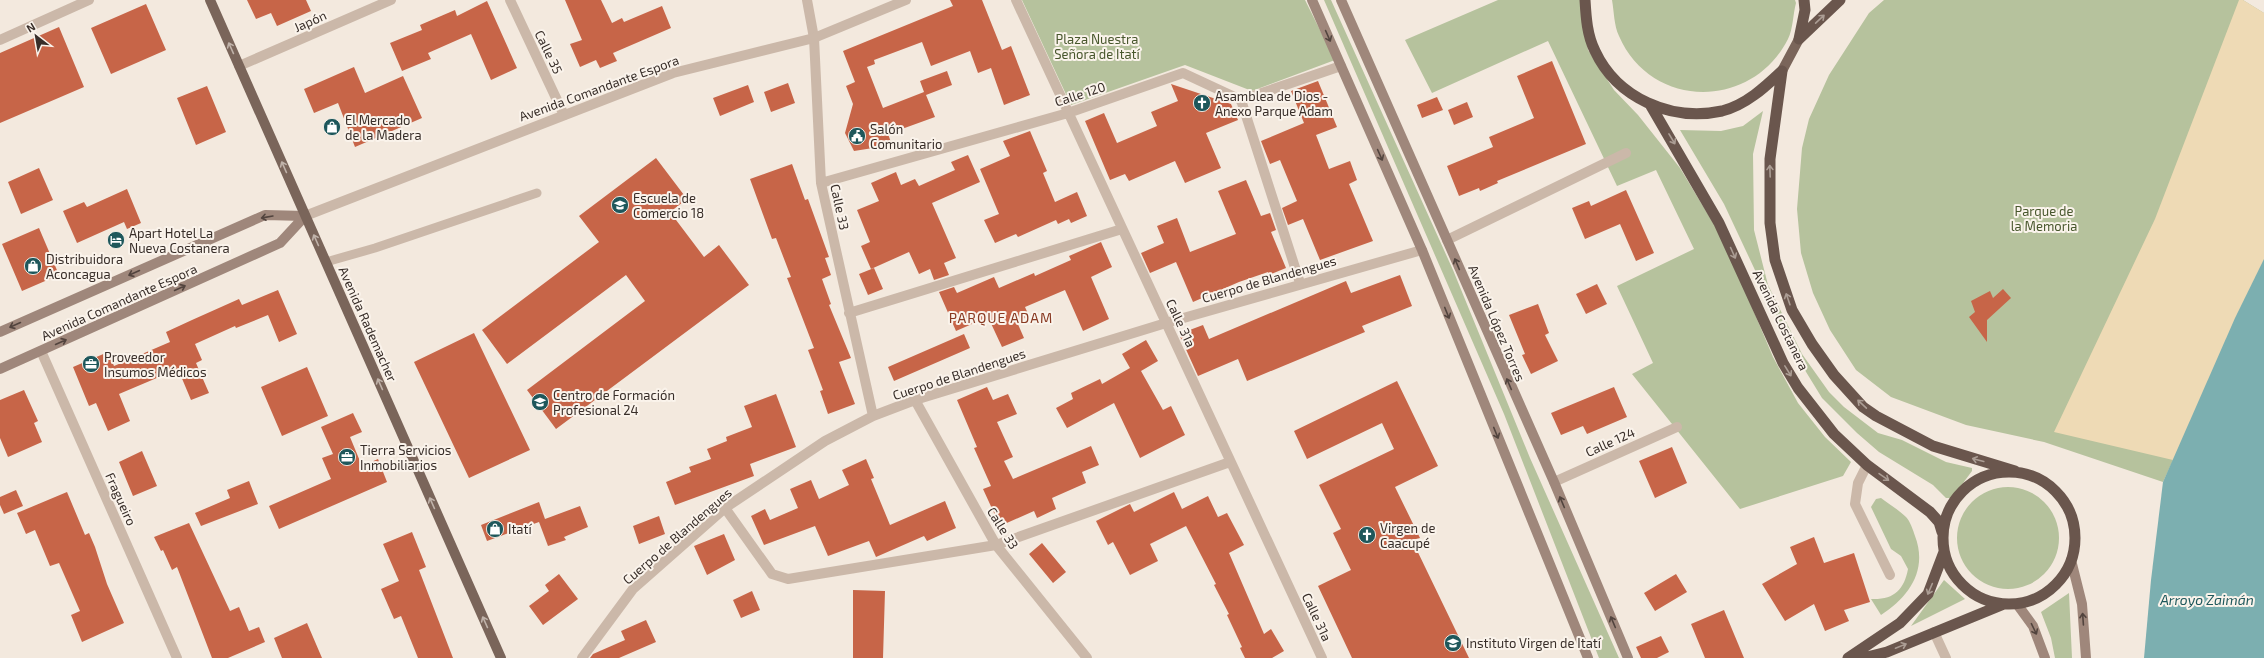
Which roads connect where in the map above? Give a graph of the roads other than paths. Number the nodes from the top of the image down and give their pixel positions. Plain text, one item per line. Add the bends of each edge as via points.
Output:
1 (89, 0) edge
2 (210, 0) edge
3 (391, 0) edge
4 (510, 0) edge
5 (807, 0) edge
6 (906, 0) edge
7 (1016, 0) edge
8 (1312, 0) edge
9 (1341, 0) edge
10 (1585, 0) edge
11 (1804, 0) edge
12 (1840, 0) edge
13 (893, 3) edge
14 (814, 38) junction
15 (1799, 39) junction
16 (0, 40) edge
17 (239, 66) junction
18 (1341, 66) junction
19 (1782, 71) junction
20 (1241, 100) junction
21 (1651, 106) junction
22 (1068, 113) junction
23 (564, 115) junction
24 (1626, 153) dead end
25 (821, 183) junction
26 (537, 193) dead end
27 (305, 216) junction
28 (1122, 229) junction
29 (1447, 240) junction
30 (1422, 250) junction
31 (326, 262) junction
32 (1300, 283) junction
33 (849, 313) junction
34 (1166, 323) junction
35 (0, 332) edge
36 (41, 351) junction
37 (0, 369) edge
38 (914, 400) junction
39 (872, 416) junction
40 (1677, 427) dead end
41 (1230, 462) junction
42 (1867, 465) junction
43 (2015, 471) junction
44 (1554, 482) junction
45 (725, 508) junction
46 (1942, 532) junction
47 (996, 545) junction
48 (1944, 552) junction
49 (2071, 560) junction
50 (1890, 574) dead end
51 (2004, 604) junction
52 (2017, 604) junction
53 (1934, 632) junction
54 (177, 658) edge
55 (501, 658) edge
56 (582, 658) edge
57 (1087, 658) edge
58 (1322, 658) edge
59 (1588, 658) edge
60 (1628, 658) edge
61 (1848, 658) edge
62 (1864, 658) edge
63 (1946, 658) edge
64 (2045, 658) edge
65 (2086, 658) edge

1 - 16 street
17 -> 2 main road, Avenida Rademacher
3 - 17 street, Japón
4 - 23 street, Calle 35
5 - 14 street, Calle 33
6 - 13 street, Avenida Comandante Espora
7 - 22 street, Calle 31a
8 -> 18 main road
9 - 29 main road, Avenida López Torres
10 - 21 highway via 1586,24 1594,50 1605,68 1628,92
11 - 15 highway via 1805,10
15 -> 12 highway
13 - 14 street, Avenida Comandante Espora
14 - 23 street, Avenida Comandante Espora via 673,73
14 - 25 street, Calle 33
15 - 19 main road
27 -> 17 main road, Avenida Rademacher
18 - 20 street
18 -> 30 main road
19 - 21 highway via 1756,96 1723,111 1686,114
43 -> 19 highway, Avenida Costanera via 1933,446 1863,407 1834,375 1792,310 1775,260 1770,223 1770,159
20 - 22 street, Calle 120 via 1183,73
20 - 32 street
21 -> 42 highway, Avenida Costanera via 1720,223 1783,363 1798,388 1834,434
22 - 25 street, Calle 120
22 - 28 street, Calle 31a
23 - 27 street, Avenida Comandante Espora
24 - 29 street
25 - 33 street, Calle 33
26 - 31 lane
31 -> 27 main road, Avenida Rademacher
27 -> 35 main road, Avenida Comandante Espora via 266,215
36 -> 27 main road, Avenida Comandante Espora via 280,243
28 - 33 street
28 - 34 street, Calle 31a
44 -> 29 main road, Avenida López Torres
30 - 32 street, Cuerpo de Blandengues
30 -> 59 main road
55 -> 31 main road, Avenida Rademacher
32 - 34 street, Cuerpo de Blandengues
33 - 39 street, Calle 33
34 - 38 street, Cuerpo de Blandengues
34 - 41 street, Calle 31a
36 - 37 main road, Avenida Comandante Espora
36 - 54 street, Fragueiro
38 - 39 street, Cuerpo de Blandengues
38 - 47 street, Calle 33
39 - 45 street, Cuerpo de Blandengues via 825,441
40 - 44 street, Calle 124
41 - 47 street
41 - 58 street, Calle 31a
42 -> 46 highway, Avenida Costanera via 1930,512 1939,522
42 - 50 street via 1858,484 1856,504
43 - 46 highway via 1994,473 1975,480 1964,489 1947,511
43 - 49 highway via 2035,476 2052,487 2065,502 2073,520 2075,540
60 -> 44 main road, Avenida López Torres
45 - 47 street via 772,574 788,579
45 - 56 street, Cuerpo de Blandengues via 632,589
46 - 48 highway
47 - 57 street, Calle 33
48 - 51 highway via 1951,572 1965,588 1983,599
48 -> 61 highway via 1928,594 1900,622
49 - 52 highway via 2060,580 2043,594
65 -> 49 main road via 2082,604
51 - 52 highway
51 - 53 highway
52 -> 64 main road via 2033,626
62 -> 53 highway via 1887,652
53 - 63 street

